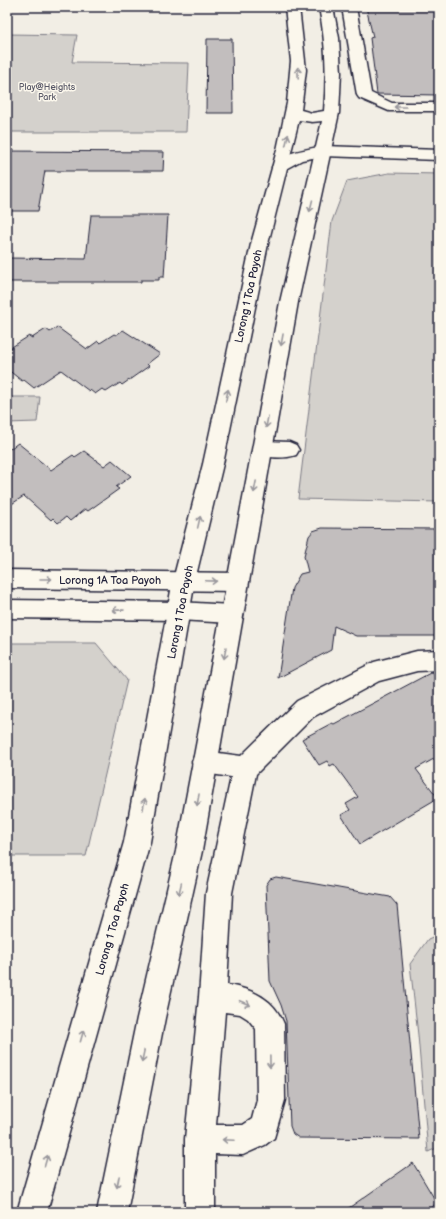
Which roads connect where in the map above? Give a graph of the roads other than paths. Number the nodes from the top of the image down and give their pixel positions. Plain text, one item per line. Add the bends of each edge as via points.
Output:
1 (292, 7) edge
2 (326, 7) edge
3 (354, 10) edge
4 (439, 107) edge
5 (293, 112) junction
6 (331, 113) junction
7 (324, 151) junction
8 (350, 153) junction
9 (439, 155) edge
10 (280, 167) junction
11 (320, 168) junction
12 (263, 449) junction
13 (289, 450) dead end
14 (7, 579) edge
15 (184, 580) junction
16 (237, 582) junction
17 (7, 609) edge
18 (179, 611) junction
19 (231, 614) junction
20 (439, 660) edge
21 (204, 762) junction
22 (245, 768) junction
23 (213, 997) junction
24 (200, 1138) junction
25 (32, 1212) edge
26 (112, 1212) edge
27 (200, 1212) edge

5 -> 1 main road, Lorong 1 Toa Payoh via 298,78
2 - 6 main road via 334,73
4 -> 3 main road via 389,107 364,95
5 - 6 main road via 313,118
10 -> 5 main road, Lorong 1 Toa Payoh
6 - 7 main road
7 - 8 main road
7 - 10 main road via 298,156
7 - 11 main road
8 - 9 main road
8 - 11 main road via 336,157
15 -> 10 main road, Lorong 1 Toa Payoh via 221,424 254,266
11 -> 12 main road via 288,302
12 - 13 main road
12 -> 16 main road
14 -> 15 main road, Lorong 1A Toa Payoh
15 -> 16 main road, Lorong 1A Toa Payoh
15 - 18 main road, Lorong 1 Toa Payoh
16 - 19 main road
18 -> 17 main road
18 - 19 main road
25 -> 18 main road, Lorong 1 Toa Payoh via 137,842
19 -> 21 main road
20 - 22 main road via 416,661 374,672 305,709
21 - 22 main road
21 -> 26 main road via 189,851
22 - 23 main road via 219,893
23 - 24 main road
23 -> 24 main road via 242,1001 258,1009 270,1024 271,1100 264,1128 255,1135 243,1140
24 - 27 main road

